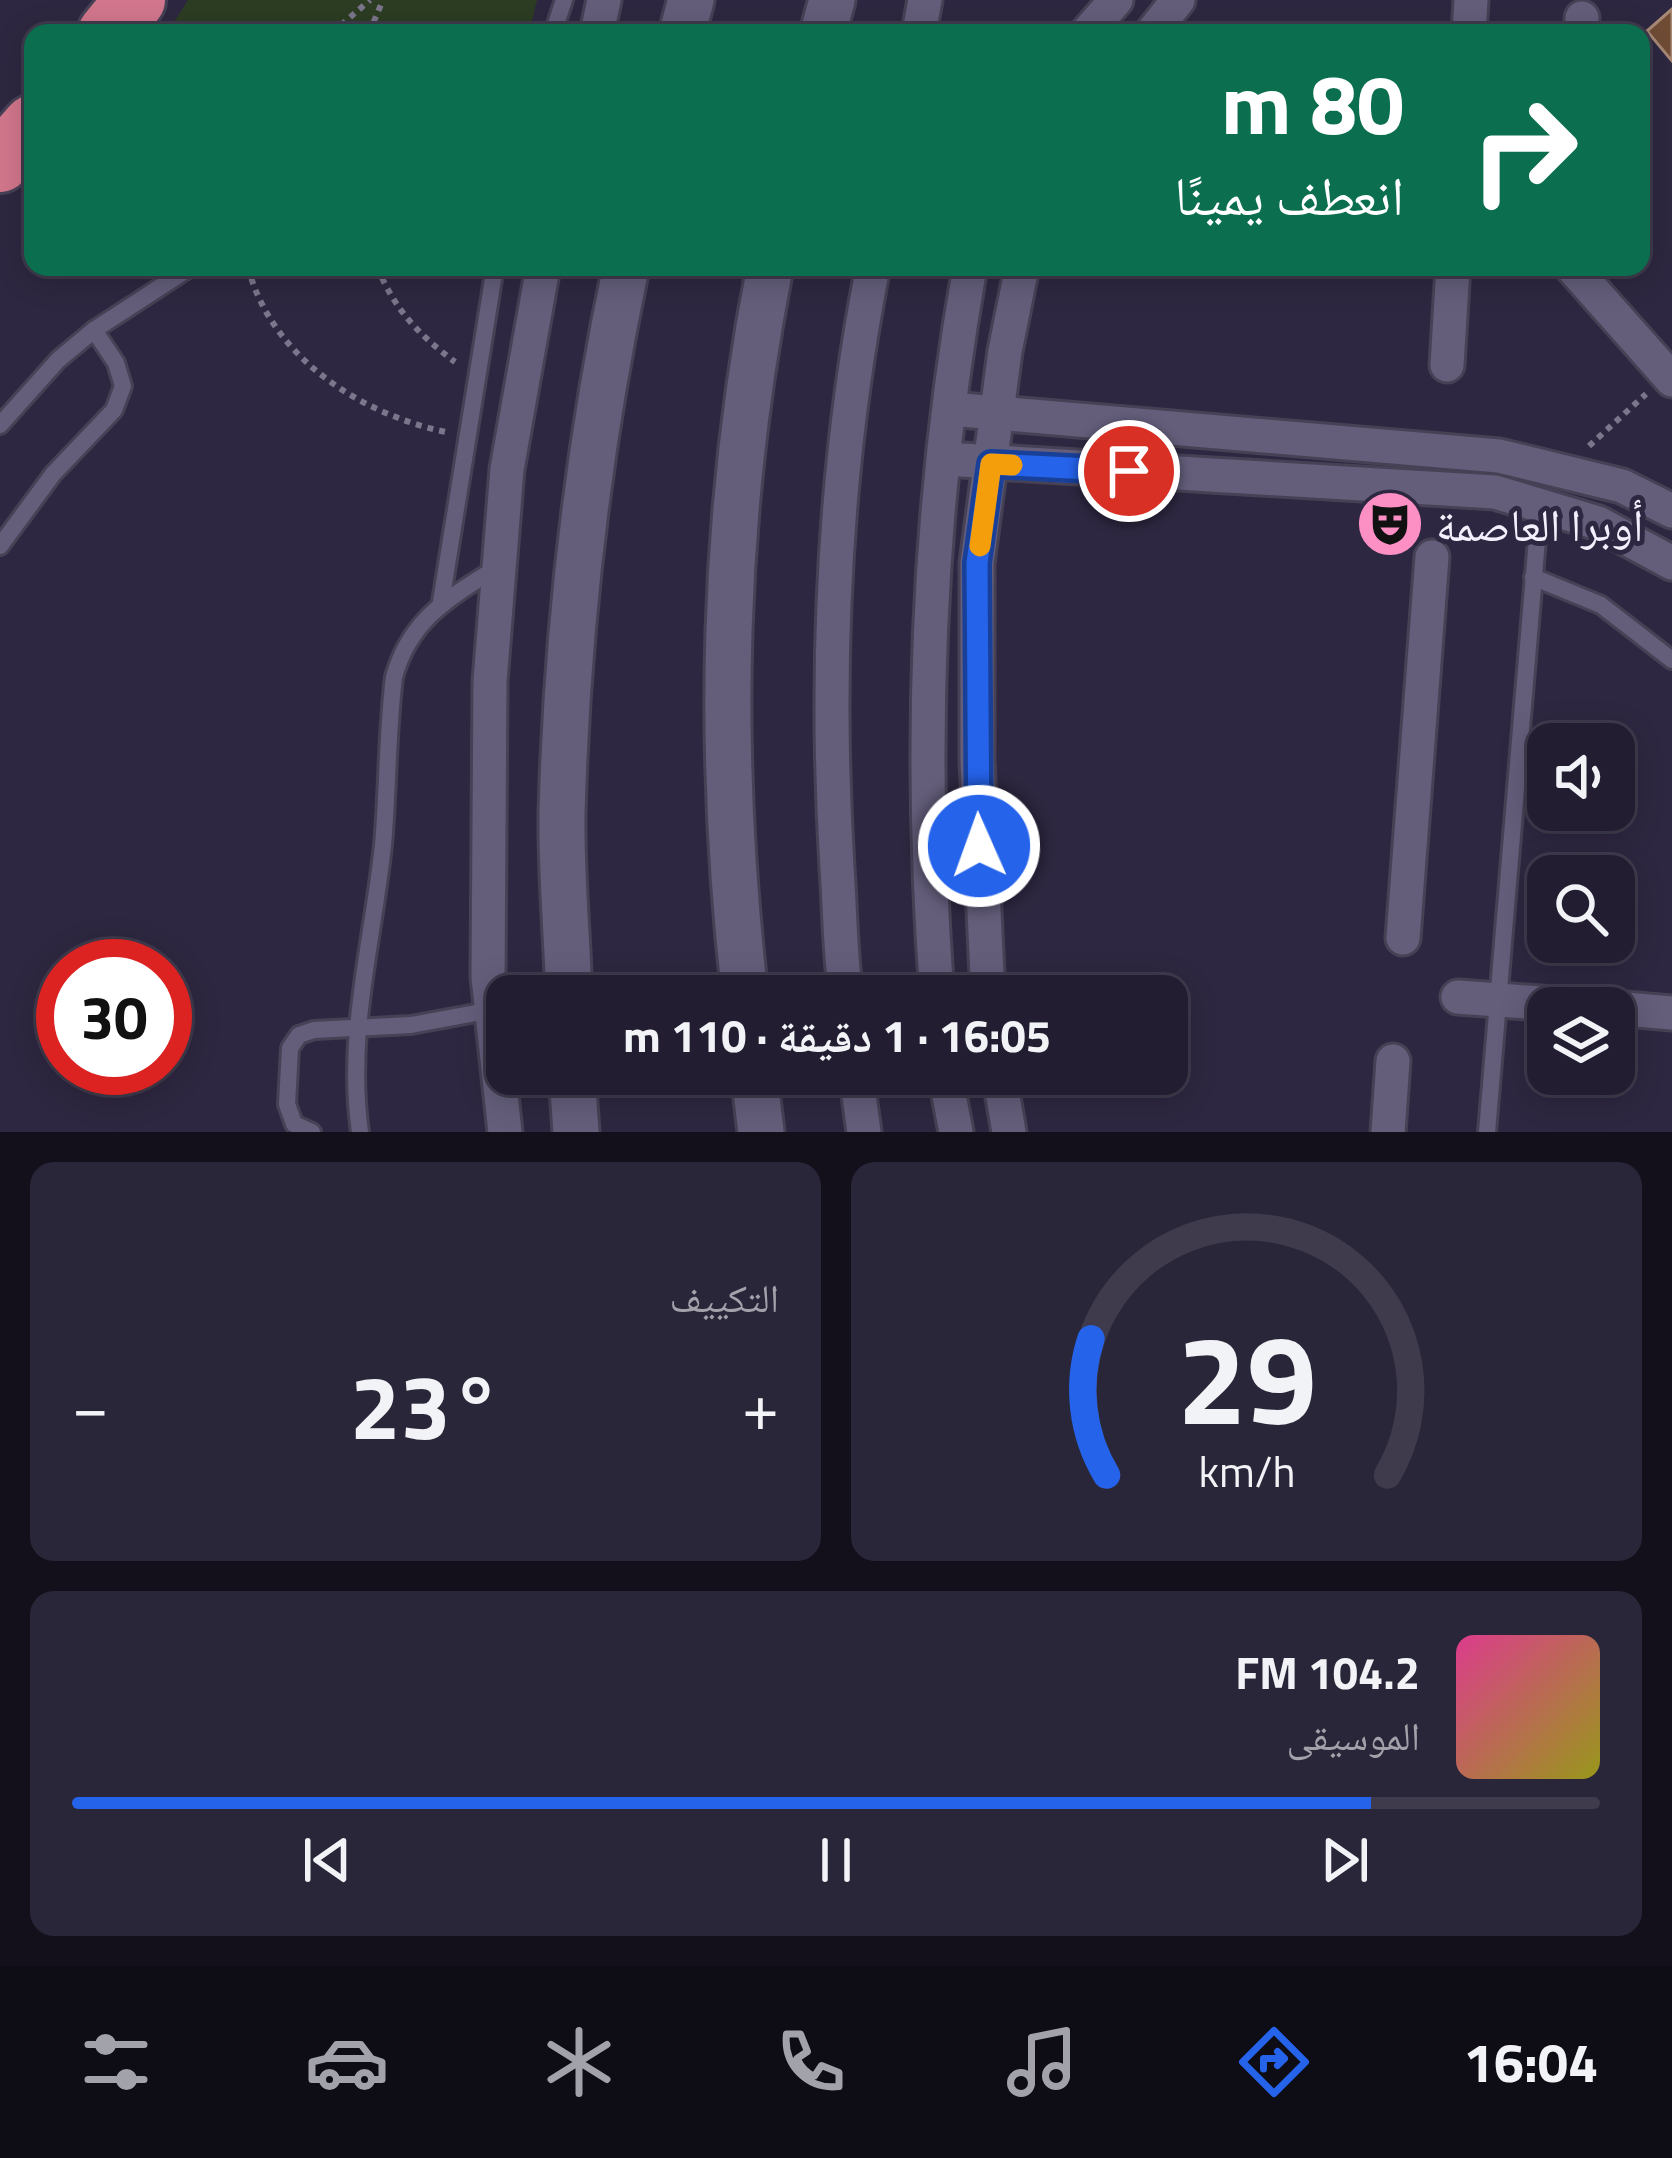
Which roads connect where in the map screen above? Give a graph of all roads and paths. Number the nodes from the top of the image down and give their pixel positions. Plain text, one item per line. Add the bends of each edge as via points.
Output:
1 (135, 0) edge
2 (370, 0) edge
3 (1117, 0) edge
4 (1178, 0) edge
5 (115, 24) edge
6 (342, 24) edge
7 (1096, 24) edge
8 (1159, 24) edge
9 (24, 135) edge
10 (0, 162) edge
11 (177, 276) edge
12 (250, 276) edge
13 (381, 276) edge
14 (494, 276) edge
15 (541, 276) edge
16 (624, 276) edge
17 (768, 276) edge
18 (871, 276) edge
19 (969, 276) edge
20 (1020, 276) edge
21 (1453, 276) edge
22 (1579, 276) edge
23 (94, 330) junction
24 (1447, 365) dead end
25 (1670, 377) edge
26 (478, 378) junction
27 (950, 409) junction
28 (997, 411) junction
29 (0, 425) edge
30 (1441, 434) junction
31 (468, 436) junction
32 (1578, 457) dead end
33 (945, 459) junction
34 (991, 464) junction
35 (1436, 495) junction
36 (1540, 503) junction
37 (1672, 511) edge
38 (0, 546) edge
39 (1432, 557) dead end
40 (1672, 563) edge
41 (499, 567) junction
42 (1533, 577) junction
43 (441, 602) junction
44 (1672, 660) edge
45 (1403, 938) dead end
46 (488, 975) edge
47 (568, 975) edge
48 (743, 975) edge
49 (845, 975) edge
50 (936, 975) edge
51 (986, 975) edge
52 (1458, 997) dead end
53 (1498, 1000) junction
54 (1527, 1002) edge
55 (1635, 1010) edge
56 (486, 1011) edge
57 (1672, 1013) edge
58 (356, 1028) junction
59 (1393, 1061) dead end
60 (501, 1095) edge
61 (573, 1095) edge
62 (757, 1095) edge
63 (859, 1095) edge
64 (950, 1095) edge
65 (1003, 1095) edge
66 (312, 1132) edge
67 (360, 1132) edge
68 (505, 1132) edge
69 (576, 1132) edge
70 (761, 1132) edge
71 (864, 1132) edge
72 (956, 1132) edge
73 (1009, 1132) edge
74 (1388, 1132) edge
75 (1487, 1132) edge

1 - 5 highway
2 - 6 path
3 - 7 street
4 - 8 street
9 - 10 highway
11 - 23 lane
12 - 31 path via 283,341 322,376 388,416
13 - 26 path via 416,332
14 - 26 lane
15 - 41 street via 507,469
16 - 47 street via 571,621 562,817
17 - 48 street via 738,454 728,642 729,836
18 - 49 street via 833,612
19 - 27 street
20 - 28 street
21 - 24 street
22 - 25 street
23 - 29 lane
23 - 38 lane via 123,386 114,410 52,474
25 - 32 path
26 - 31 lane
27 - 28 street
27 - 33 street
28 - 30 street
28 - 34 street
30 - 35 street
30 - 37 street via 1622,486
31 - 43 lane
33 - 34 street
33 - 50 street via 927,670
34 - 35 street
34 - 51 street via 977,563 976,654
35 - 36 street via 1495,492
36 - 40 street
36 - 42 lane
39 - 45 street
41 - 43 lane
41 - 46 street
42 - 44 lane via 1601,605
42 - 53 lane
43 - 58 lane via 410,635 394,677 383,846
52 - 53 street
53 - 54 street
53 - 75 lane
55 - 57 street
56 - 58 lane
58 - 66 lane via 306,1032 290,1048 287,1112
58 - 67 lane
59 - 74 street
60 - 68 street
61 - 69 street
62 - 70 street
63 - 71 street
64 - 72 street
65 - 73 street

